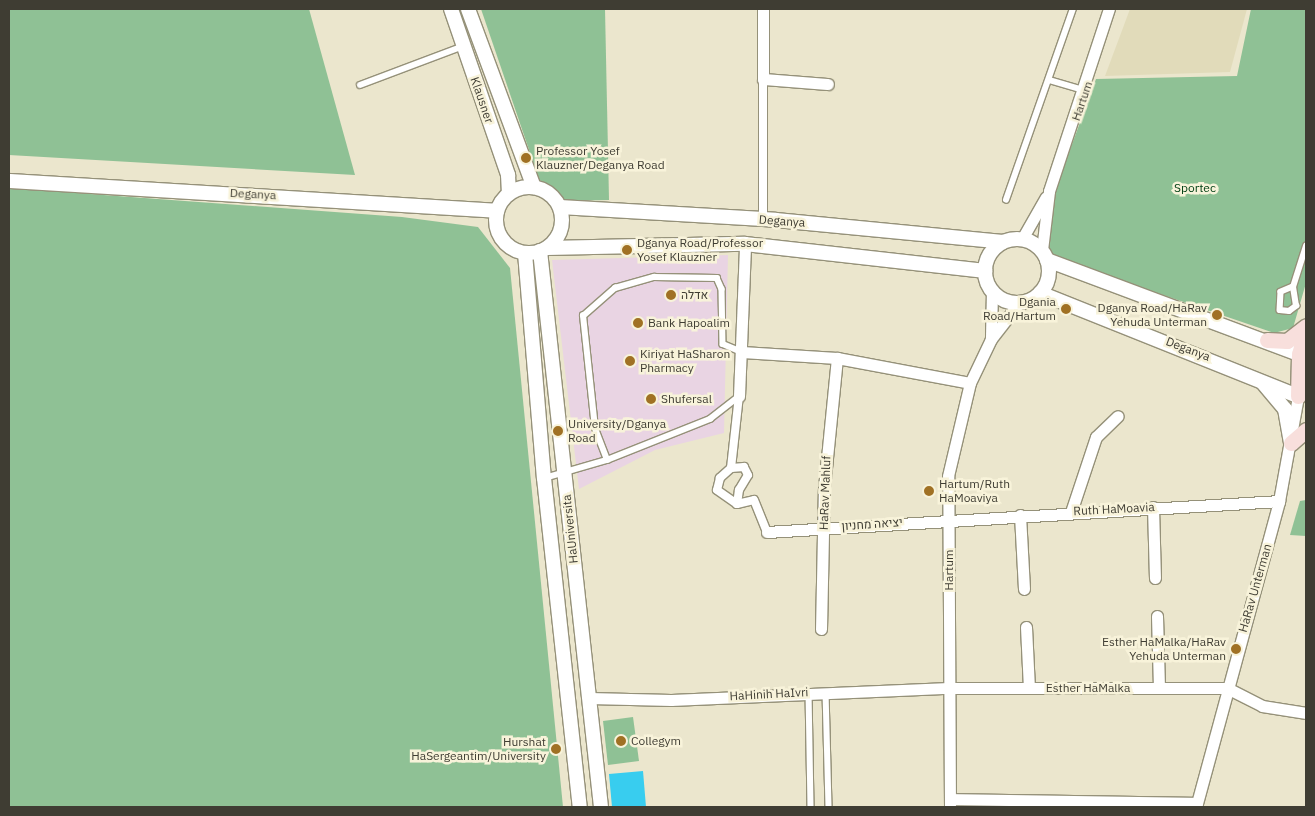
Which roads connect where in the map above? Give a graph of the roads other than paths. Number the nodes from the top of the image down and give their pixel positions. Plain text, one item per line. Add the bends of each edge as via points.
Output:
1 (451, 9) edge
2 (468, 9) edge
3 (763, 9) edge
4 (1074, 9) edge
5 (1109, 9) edge
6 (464, 46) junction
7 (763, 79) junction
8 (1048, 80) junction
9 (828, 84) dead end
10 (360, 85) dead end
11 (1086, 90) junction
12 (9, 181) edge
13 (534, 187) junction
14 (1049, 191) junction
15 (509, 193) junction
16 (1006, 200) dead end
17 (560, 207) junction
18 (497, 211) junction
19 (763, 215) dead end
20 (1022, 239) junction
21 (1003, 242) junction
22 (745, 244) junction
23 (1306, 246) edge
24 (543, 250) junction
25 (525, 253) junction
26 (1044, 255) junction
27 (986, 271) junction
28 (1293, 288) dead end
29 (992, 290) junction
30 (1040, 293) junction
31 (1019, 303) junction
32 (1306, 328) edge
33 (991, 339) junction
34 (1267, 340) junction
35 (742, 352) junction
36 (1303, 356) edge
37 (837, 358) junction
38 (1249, 372) junction
39 (970, 383) junction
40 (1303, 394) edge
41 (739, 396) junction
42 (1118, 416) dead end
43 (1306, 430) edge
44 (1292, 443) junction
45 (606, 460) junction
46 (731, 468) junction
47 (564, 475) junction
48 (544, 478) junction
49 (1279, 501) junction
50 (738, 504) junction
51 (1153, 507) junction
52 (1071, 512) junction
53 (1020, 515) junction
54 (948, 519) junction
55 (824, 527) junction
56 (766, 532) joint
57 (1155, 578) dead end
58 (1024, 589) dead end
59 (1157, 616) dead end
60 (1026, 627) dead end
61 (822, 629) dead end
62 (949, 688) junction
63 (1030, 688) junction
64 (1159, 688) junction
65 (1227, 688) junction
66 (826, 691) junction
67 (809, 692) junction
68 (589, 698) junction
69 (1306, 713) edge
70 (950, 803) edge
71 (1196, 805) edge
72 (580, 807) edge
73 (601, 807) edge
74 (811, 807) edge
75 (829, 807) edge

1 - 6 street, Klausner
2 - 13 street, Klausner
3 - 7 street
4 - 8 lane
5 - 11 street, Hartum
6 - 10 lane
6 - 15 street, Klausner
7 - 9 street
7 - 19 street
8 - 11 lane
8 - 16 lane
11 - 14 street, Hartum
12 - 18 street, Deganya
13 - 15 street
13 - 17 street via 549,194
14 - 20 street, Hartum
14 - 26 street, Hartum
15 - 18 street
17 - 21 street, Deganya via 776,220
17 - 24 street via 561,230
18 - 25 street via 499,234 510,247
20 - 21 street
20 - 26 street
21 - 27 street via 994,249
22 - 24 street, Deganya
22 - 27 street, Deganya
22 - 35 street
23 - 28 lane
24 - 25 street
24 - 47 street, HaUniversita
25 - 48 street, HaUniversita
26 - 30 street via 1049,274
26 - 34 street
27 - 29 street
29 - 31 street via 1004,300
29 - 33 street, Hartum via 995,309
30 - 31 street
30 - 38 street, Deganya
31 - 33 street, Hartum
32 - 34 main road via 1288,341
32 - 36 main road
33 - 39 street, Hartum
34 - 36 street
35 - 37 street
35 - 41 street
35 - 45 lane via 723,344 722,289 717,278 708,274 654,277 615,288 584,316 595,428
36 - 40 main road
37 - 39 street
37 - 55 street, HaRav Mahluf
38 - 40 street, Deganya
38 - 44 street via 1277,397 1289,421
39 - 54 street, Hartum via 948,476
40 - 44 street, HaRav Unterman
41 - 45 lane via 710,419
41 - 46 street
42 - 52 street via 1096,437
43 - 44 main road
44 - 49 street, HaRav Unterman
45 - 47 lane
46 - 50 street via 720,478 716,490
46 - 50 street via 744,467 748,475 738,490
47 - 48 lane
47 - 68 street, HaUniversita
48 - 72 street, HaUniversita
49 - 51 street, Ruth HaMoavia
49 - 65 street, HaRav Unterman
50 - 56 street via 754,500
51 - 52 street, Ruth HaMoavia
51 - 57 street
52 - 53 street, Ruth HaMoavia
53 - 54 street, Ruth HaMoavia
53 - 58 street
54 - 55 street, יציאה מחניון
54 - 62 street, Hartum
55 - 56 street, יציאה מחניון
55 - 61 street, HaRav Mahluf
59 - 64 street
60 - 63 street
62 - 63 street, Esther HaMalka
62 - 66 street, HaHinih HaIvri
62 - 70 street, Hartum
63 - 64 street, Esther HaMalka
64 - 65 street, Esther HaMalka
65 - 69 street via 1262,706
65 - 71 street, HaRav Unterman
66 - 67 street, HaHinih HaIvri
66 - 75 lane
67 - 68 street, HaHinih HaIvri via 670,700
67 - 74 lane
68 - 73 street, HaUniversita
70 - 71 street

